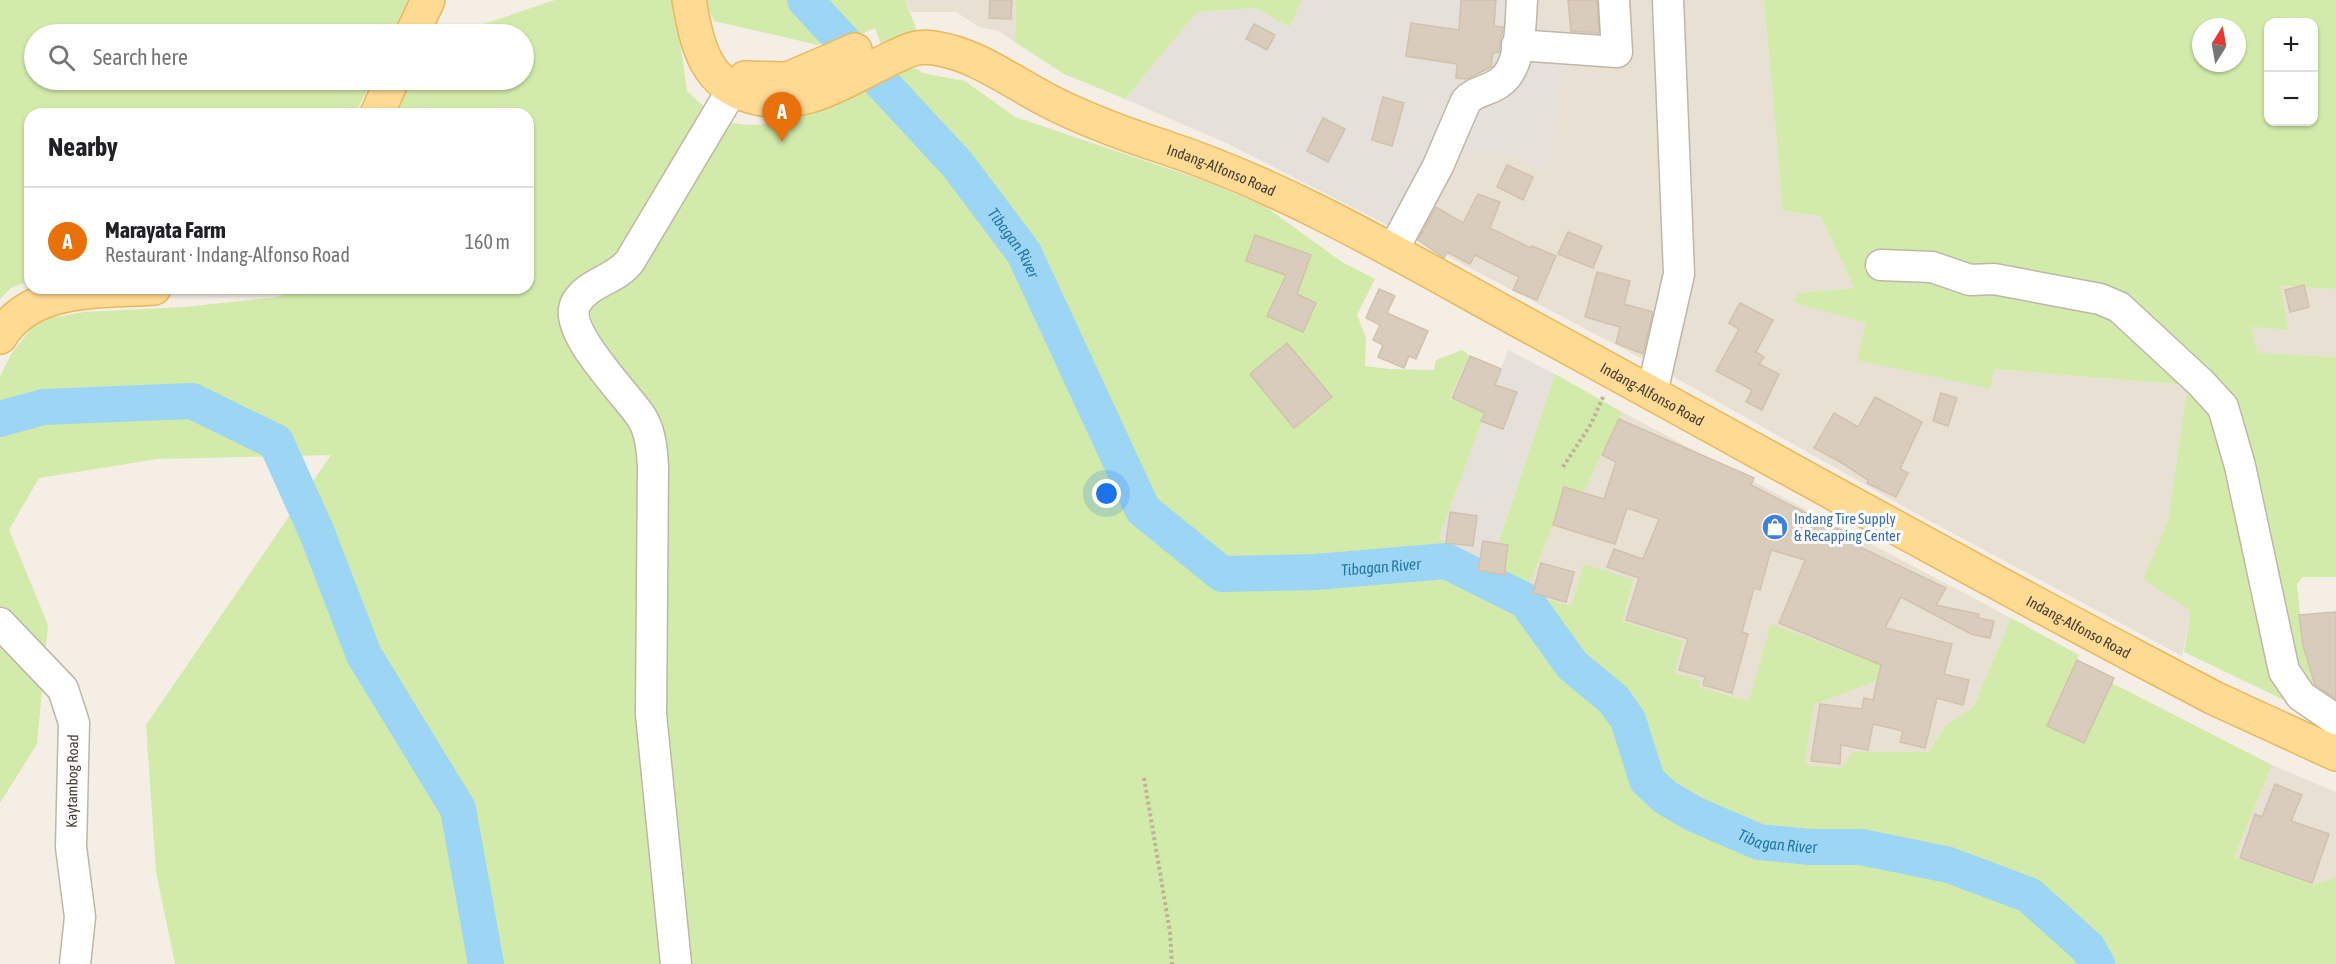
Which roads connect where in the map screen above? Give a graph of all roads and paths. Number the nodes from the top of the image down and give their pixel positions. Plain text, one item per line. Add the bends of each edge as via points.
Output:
1 (428, 0) edge
2 (689, 0) edge
3 (1522, 0) edge
4 (1614, 0) edge
5 (1668, 0) edge
6 (417, 24) edge
7 (1517, 45) junction
8 (702, 56) junction
9 (813, 83) junction
10 (388, 90) edge
11 (732, 90) junction
12 (380, 108) edge
13 (1392, 252) junction
14 (1881, 265) dead end
15 (81, 294) edge
16 (0, 337) edge
17 (1612, 371) junction
18 (1652, 393) junction
19 (1563, 467) dead end
20 (0, 623) edge
21 (2336, 720) edge
22 (2336, 754) edge
23 (1144, 778) dead end
24 (75, 964) edge
25 (676, 964) edge
26 (1172, 964) edge

1 - 6 main road
2 - 8 main road, Indang-Alfonso Road
3 - 7 street
4 - 7 street via 1617,52
5 - 18 street via 1679,274
7 - 13 street via 1513,65 1503,80 1474,94 1465,104 1438,166
8 - 9 main road, Indang-Alfonso Road via 714,67 756,80
8 - 11 main road, Indang-Alfonso Road via 711,73
9 - 11 main road, Indang-Alfonso Road via 805,99 782,102
9 - 13 main road, Indang-Alfonso Road via 889,47 922,47 959,54 1105,127 1253,180
10 - 12 main road
11 - 25 street via 630,261 616,276 583,295 575,305 573,317 580,335 642,418 650,439 651,714
13 - 17 main road, Indang-Alfonso Road
14 - 21 street via 1932,267 1970,280 1994,279 2100,299 2120,307 2201,383 2223,407 2240,466 2284,671 2301,696
15 - 16 main road via 41,301 22,311
17 - 18 main road, Indang-Alfonso Road
17 - 19 path via 1600,405
18 - 22 main road, Indang-Alfonso Road via 2138,658
20 - 24 street, Kaytambog Road via 63,689 74,723 71,847 80,917
23 - 26 path

